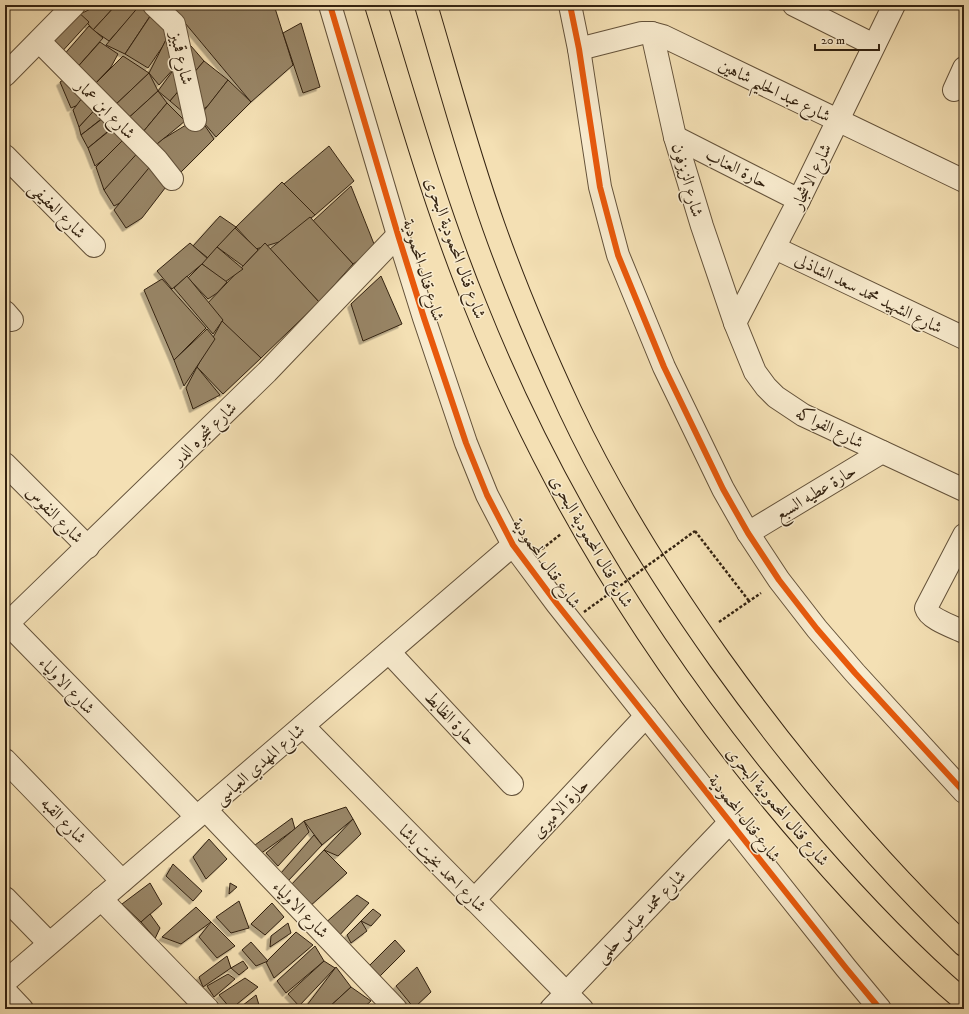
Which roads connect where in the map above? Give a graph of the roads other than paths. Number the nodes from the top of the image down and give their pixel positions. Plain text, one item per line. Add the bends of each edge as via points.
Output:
1 (74, 5) edge
2 (154, 5) edge
3 (330, 5) edge
4 (376, 5) edge
5 (426, 5) edge
6 (570, 5) edge
7 (794, 5) edge
8 (894, 5) edge
9 (652, 33) junction
10 (39, 41) junction
11 (874, 46) junction
12 (579, 49) junction
13 (964, 68) edge
14 (5, 75) edge
15 (954, 90) dead end
16 (195, 120) dead end
17 (838, 121) junction
18 (675, 137) junction
19 (5, 156) edge
20 (172, 179) dead end
21 (964, 182) edge
22 (799, 200) junction
23 (398, 236) junction
24 (94, 246) dead end
25 (775, 248) junction
26 (734, 323) junction
27 (964, 338) edge
28 (882, 452) junction
29 (5, 464) edge
30 (964, 490) edge
31 (748, 532) junction
32 (964, 535) edge
33 (513, 545) junction
34 (88, 547) junction
35 (6, 624) edge
36 (964, 632) edge
37 (389, 652) junction
38 (646, 716) junction
39 (303, 726) junction
40 (5, 760) edge
41 (512, 784) dead end
42 (964, 792) edge
43 (201, 813) junction
44 (730, 822) junction
45 (122, 881) junction
46 (5, 898) edge
47 (101, 899) junction
48 (474, 900) junction
49 (49, 943) junction
50 (964, 945) edge
51 (5, 982) edge
52 (5, 991) edge
53 (566, 993) junction
54 (960, 1001) edge
55 (22, 1009) edge
56 (208, 1009) edge
57 (396, 1009) edge
58 (551, 1009) edge
59 (582, 1009) edge
60 (880, 1009) edge

1 - 10 street
2 - 16 street, شارع قمبيز via 174,24
3 - 23 street, شارع قنال المحمودية
4 - 54 main road, شارع قنال المحمودية البحرى via 423,158 476,307 545,460 578,520 629,606 726,744 834,873
5 - 50 main road via 473,161 517,287 570,410 632,528 667,584 756,711 868,845
6 - 12 street
7 - 11 street
8 - 11 street, شارع الاشجار
9 - 12 street, شارع عبد الحليم شاهين via 642,33
9 - 17 street, شارع عبد الحليم شاهين
9 - 18 street, شارع الزيزفون
10 - 14 street
10 - 20 street, شارع ابن عمار via 161,164
11 - 17 street, شارع الاشجار
12 - 31 street via 600,187 618,255 682,405 723,489
13 - 15 street
17 - 21 street, شارع عبد الحليم شاهين
17 - 22 street, شارع الاشجار
18 - 22 street, حارة العناب
18 - 26 street, شارع الزيزفون
19 - 24 street, شارع العفيفى
22 - 25 street, شارع الاشجار
23 - 33 street, شارع قنال المحمودية via 468,449 487,495
23 - 34 street, شارع شجره الدر via 267,372
25 - 26 street, شارع الاشجار
25 - 27 street, شارع الشهيد محمد سعد الشاذلى
26 - 28 street, شارع الفواكه via 755,372 785,405
28 - 30 street, شارع الفواكه
28 - 31 street, حارة عطيه السبع
29 - 34 street, شارع النفوس
31 - 42 street via 779,580 817,629
32 - 36 street via 926,608 933,617
33 - 37 street, شارع المهدي العباسى
33 - 38 street, شارع قنال المحمودية
34 - 35 street, شارع شجره الدر
35 - 43 street, شارع الاولياء
37 - 39 street, شارع المهدي العباسى
37 - 41 street, حارة الظابط
38 - 44 street, شارع قنال المحمودية
38 - 48 street, حارة الاميرى
39 - 43 street, شارع المهدي العباسى
39 - 48 street, شارع احمد بخيت باشا
40 - 45 street, شارع القبه
43 - 45 street, شارع المهدي العباسى
43 - 57 street, شارع الاولياء
44 - 53 street, شارع محمد عباس حلمى
44 - 60 street, شارع قنال المحمودية
45 - 47 street, شارع المهدي العباسى
46 - 49 street
47 - 49 street, شارع المهدي العباسى
47 - 56 street
48 - 53 street, شارع احمد بخيت باشا
49 - 51 street, شارع المهدي العباسى
52 - 55 street
53 - 58 street, شارع محمد عباس حلمى
53 - 59 street, شارع احمد بخيت باشا

